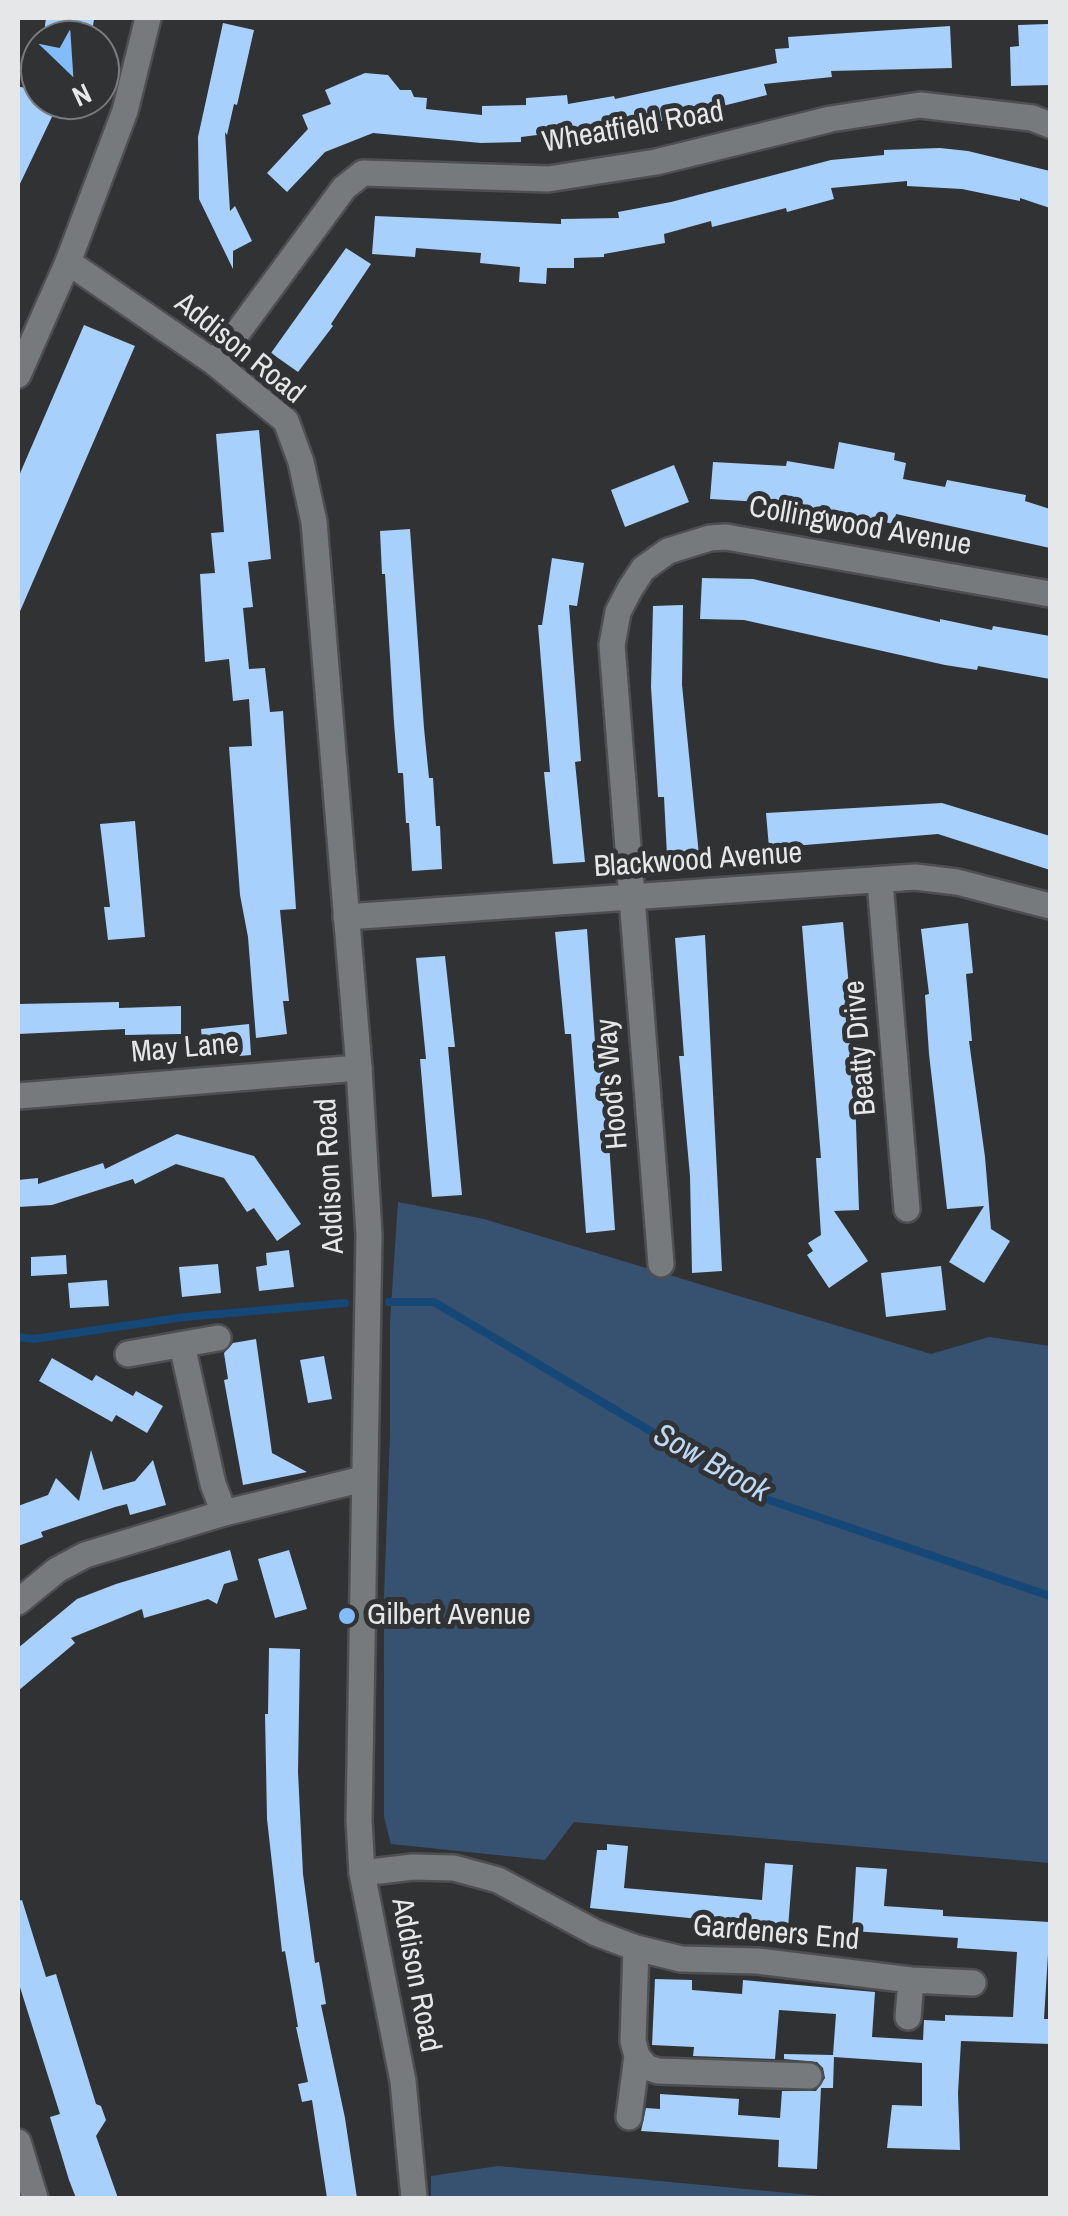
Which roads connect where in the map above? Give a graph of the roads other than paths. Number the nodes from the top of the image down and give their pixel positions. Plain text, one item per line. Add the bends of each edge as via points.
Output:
1 (148, 18) edge
2 (1044, 118) edge
3 (68, 262) junction
4 (215, 363) junction
5 (18, 375) edge
6 (1050, 594) edge
7 (880, 881) junction
8 (632, 898) junction
9 (1050, 906) edge
10 (346, 917) junction
11 (359, 1068) junction
12 (18, 1096) edge
13 (907, 1210) dead end
14 (661, 1264) dead end
15 (218, 1338) dead end
16 (182, 1345) junction
17 (128, 1354) dead end
18 (364, 1479) junction
19 (224, 1513) junction
20 (18, 1602) edge
21 (362, 1873) junction
22 (636, 1948) junction
23 (911, 1980) junction
24 (974, 1984) dead end
25 (908, 2017) dead end
26 (637, 2056) junction
27 (809, 2076) dead end
28 (629, 2117) dead end
29 (18, 2142) edge
30 (35, 2198) edge
31 (414, 2198) edge

1 - 3 street via 125,111
2 - 4 street, Wheatfield Road via 920,104 548,179 363,173 344,188
3 - 4 street, Addison Road
3 - 5 street
4 - 10 street, Addison Road via 286,421 300,462 314,522
6 - 8 street, Collingwood Avenue via 726,536 668,551 642,569 618,612 612,644
7 - 8 street, Blackwood Avenue
7 - 9 street, Blackwood Avenue via 957,882
7 - 13 street, Beatty Drive
8 - 10 street, Blackwood Avenue
8 - 14 street, Hood's Way
10 - 11 street, Addison Road
11 - 12 street, May Lane
11 - 18 street, Addison Road via 369,1234
15 - 16 street
16 - 17 street
16 - 19 street
18 - 19 street
18 - 21 street, Addison Road
19 - 20 street via 86,1555
21 - 22 street, Gardeners End via 454,1868 498,1880
21 - 31 street, Addison Road via 403,2081
22 - 23 street, Gardeners End via 680,1959 796,1964
22 - 26 street
23 - 24 street, Gardeners End
23 - 25 street
26 - 27 street via 658,2072
26 - 28 street
29 - 30 street

